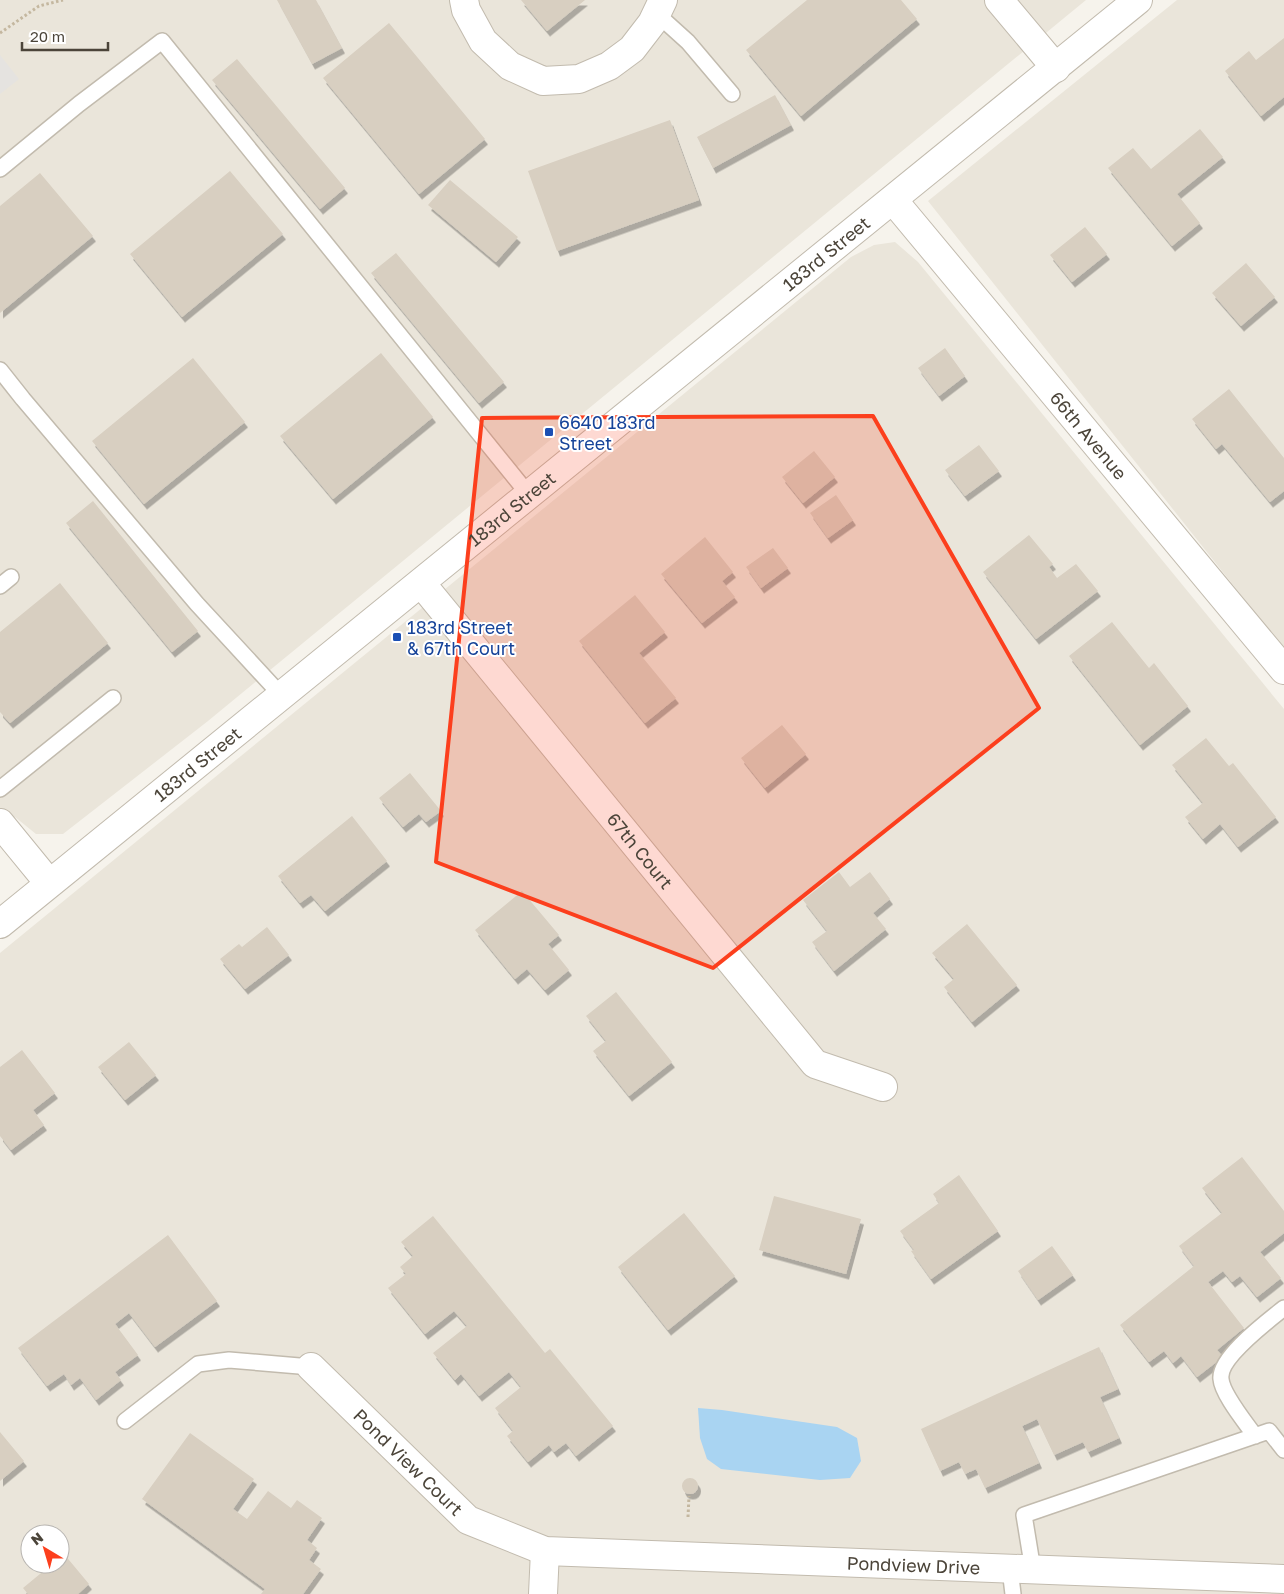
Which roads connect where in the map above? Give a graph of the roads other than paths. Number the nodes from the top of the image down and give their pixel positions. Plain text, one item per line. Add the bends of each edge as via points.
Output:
1 (464, 0) edge
2 (999, 0) edge
3 (1138, 0) edge
4 (660, 7) edge
5 (1056, 68) junction
6 (732, 94) dead end
7 (0, 169) edge
8 (893, 200) junction
9 (0, 370) edge
10 (529, 495) junction
11 (421, 583) junction
12 (1284, 670) edge
13 (281, 695) junction
14 (113, 698) dead end
15 (0, 789) edge
16 (0, 823) edge
17 (49, 883) junction
18 (0, 924) edge
19 (883, 1087) dead end
20 (1284, 1308) edge
21 (312, 1368) joint
22 (125, 1421) dead end
23 (1254, 1436) junction
24 (1284, 1450) edge
25 (545, 1551) junction
26 (1019, 1577) edge
27 (1284, 1579) edge
28 (543, 1594) edge

1 - 4 street via 483,41 510,66 543,81 579,79 609,66 632,49
2 - 5 street
3 - 5 street, 183rd Street
4 - 6 lane
5 - 8 street, 183rd Street
7 - 10 lane via 162,41
8 - 10 street, 183rd Street
8 - 12 street, 66th Avenue
9 - 13 lane via 191,597
10 - 11 street, 183rd Street
11 - 13 street, 183rd Street
11 - 19 street, 67th Court via 815,1064
13 - 17 street, 183rd Street
14 - 15 lane
16 - 17 street
17 - 18 street, 183rd Street
20 - 23 lane via 1225,1363 1220,1377 1223,1388
21 - 22 lane via 229,1360 198,1364
21 - 25 street, Pond View Court via 468,1520
23 - 24 lane via 1269,1431
23 - 26 lane via 1024,1515
25 - 26 street, Pondview Drive
25 - 28 street
26 - 27 street, Pondview Drive

